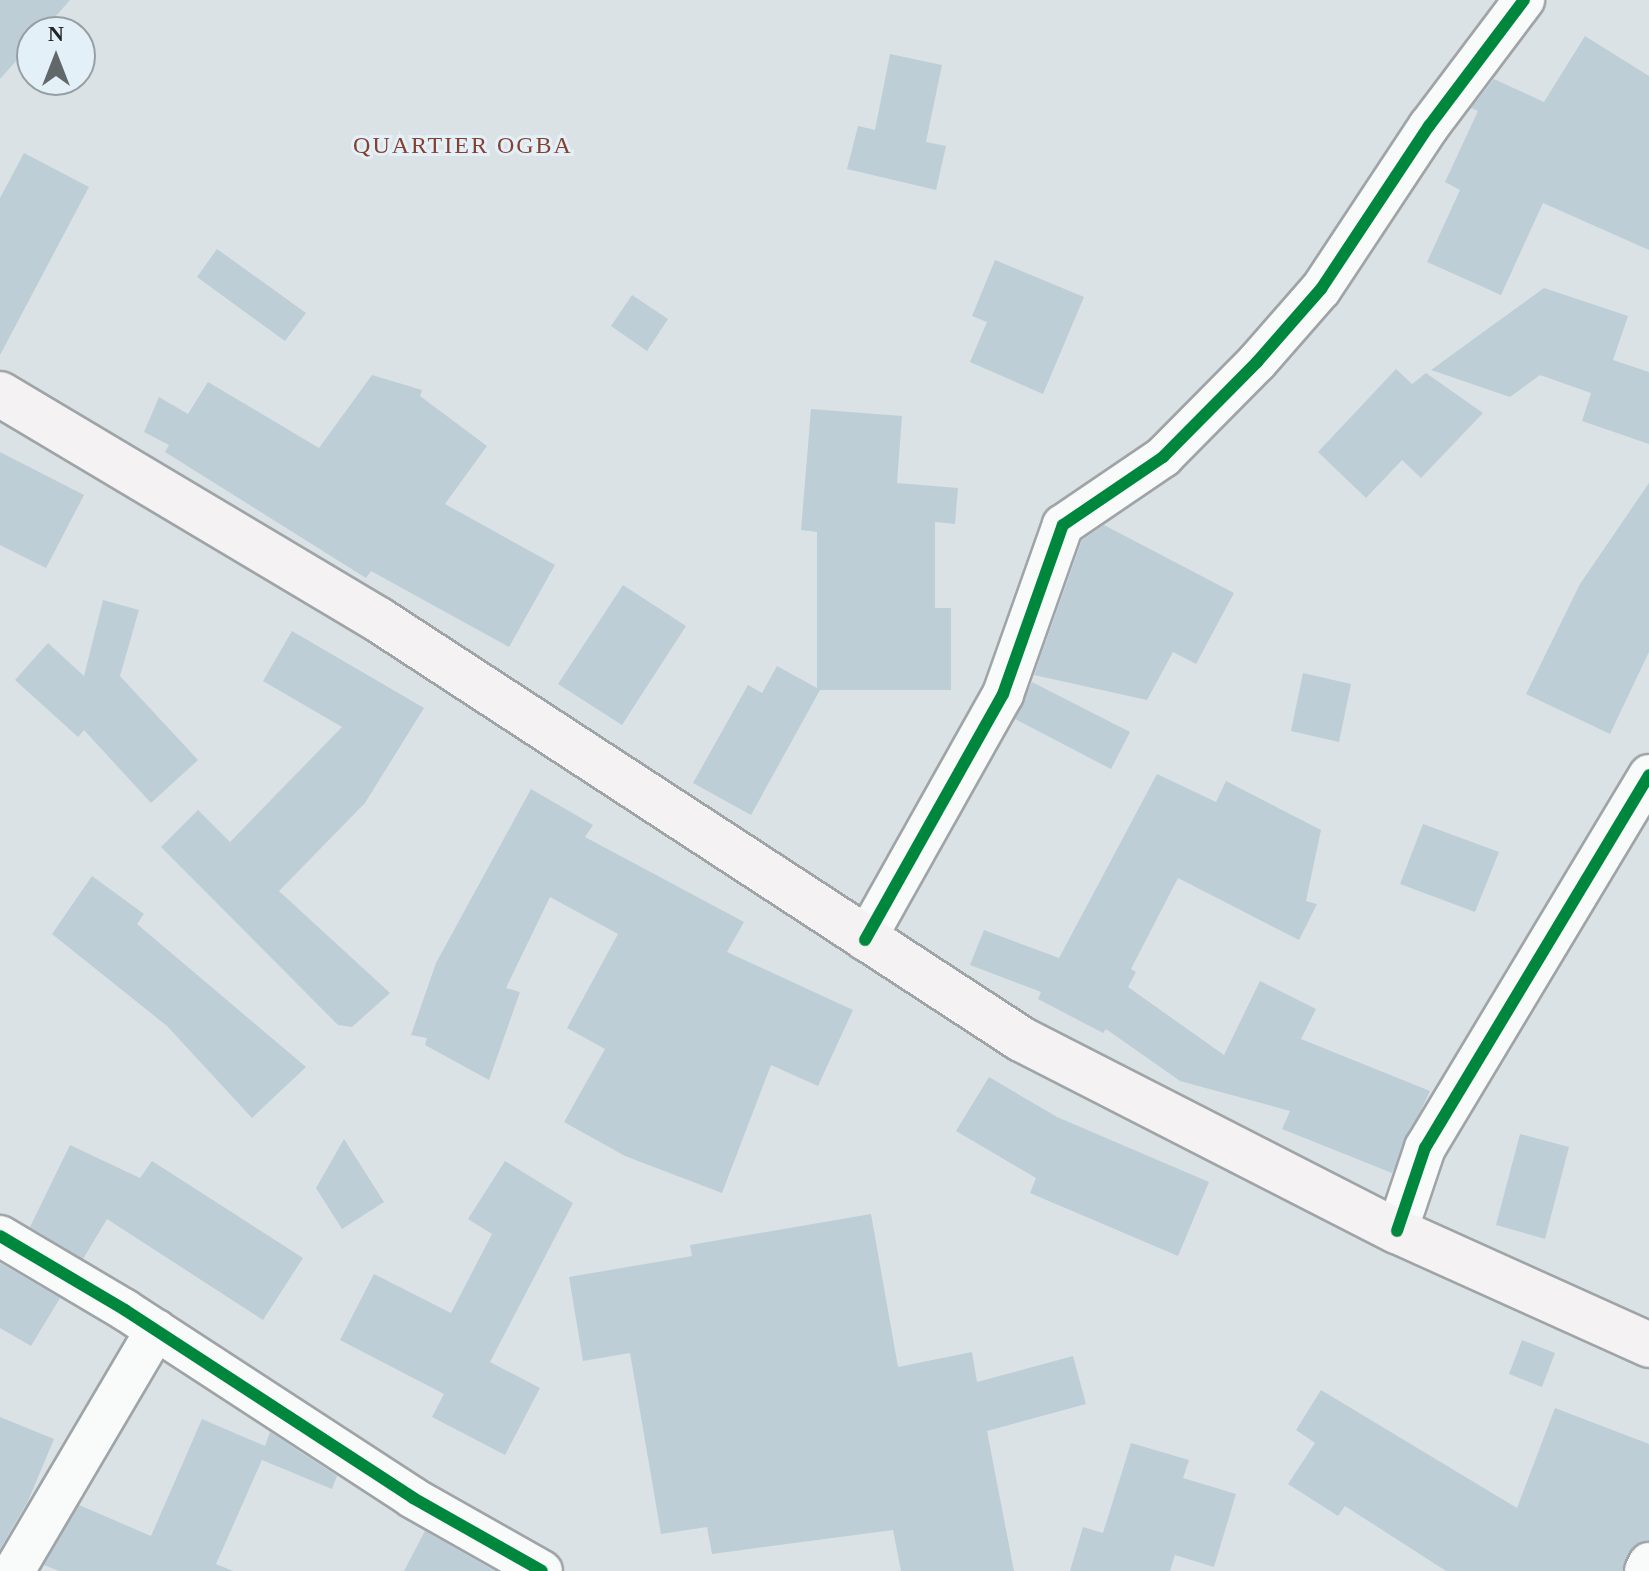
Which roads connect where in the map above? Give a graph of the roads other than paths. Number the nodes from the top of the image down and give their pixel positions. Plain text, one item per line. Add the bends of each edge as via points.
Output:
1 (1524, 0) edge
2 (0, 394) edge
3 (1649, 775) edge
4 (865, 940) junction
5 (1397, 1231) junction
6 (0, 1236) edge
7 (156, 1330) junction
8 (1649, 1345) edge
9 (1649, 1563) edge
10 (14, 1571) edge
11 (542, 1571) edge
12 (1645, 1571) edge

1 - 4 street via 1429,126 1321,289 1257,362 1163,457 1063,525 1003,694
2 - 4 main road via 379,620
3 - 5 street via 1425,1148
4 - 5 main road via 1021,1039
5 - 8 main road
6 - 7 street
7 - 10 street
7 - 11 street via 413,1498
9 - 12 street

